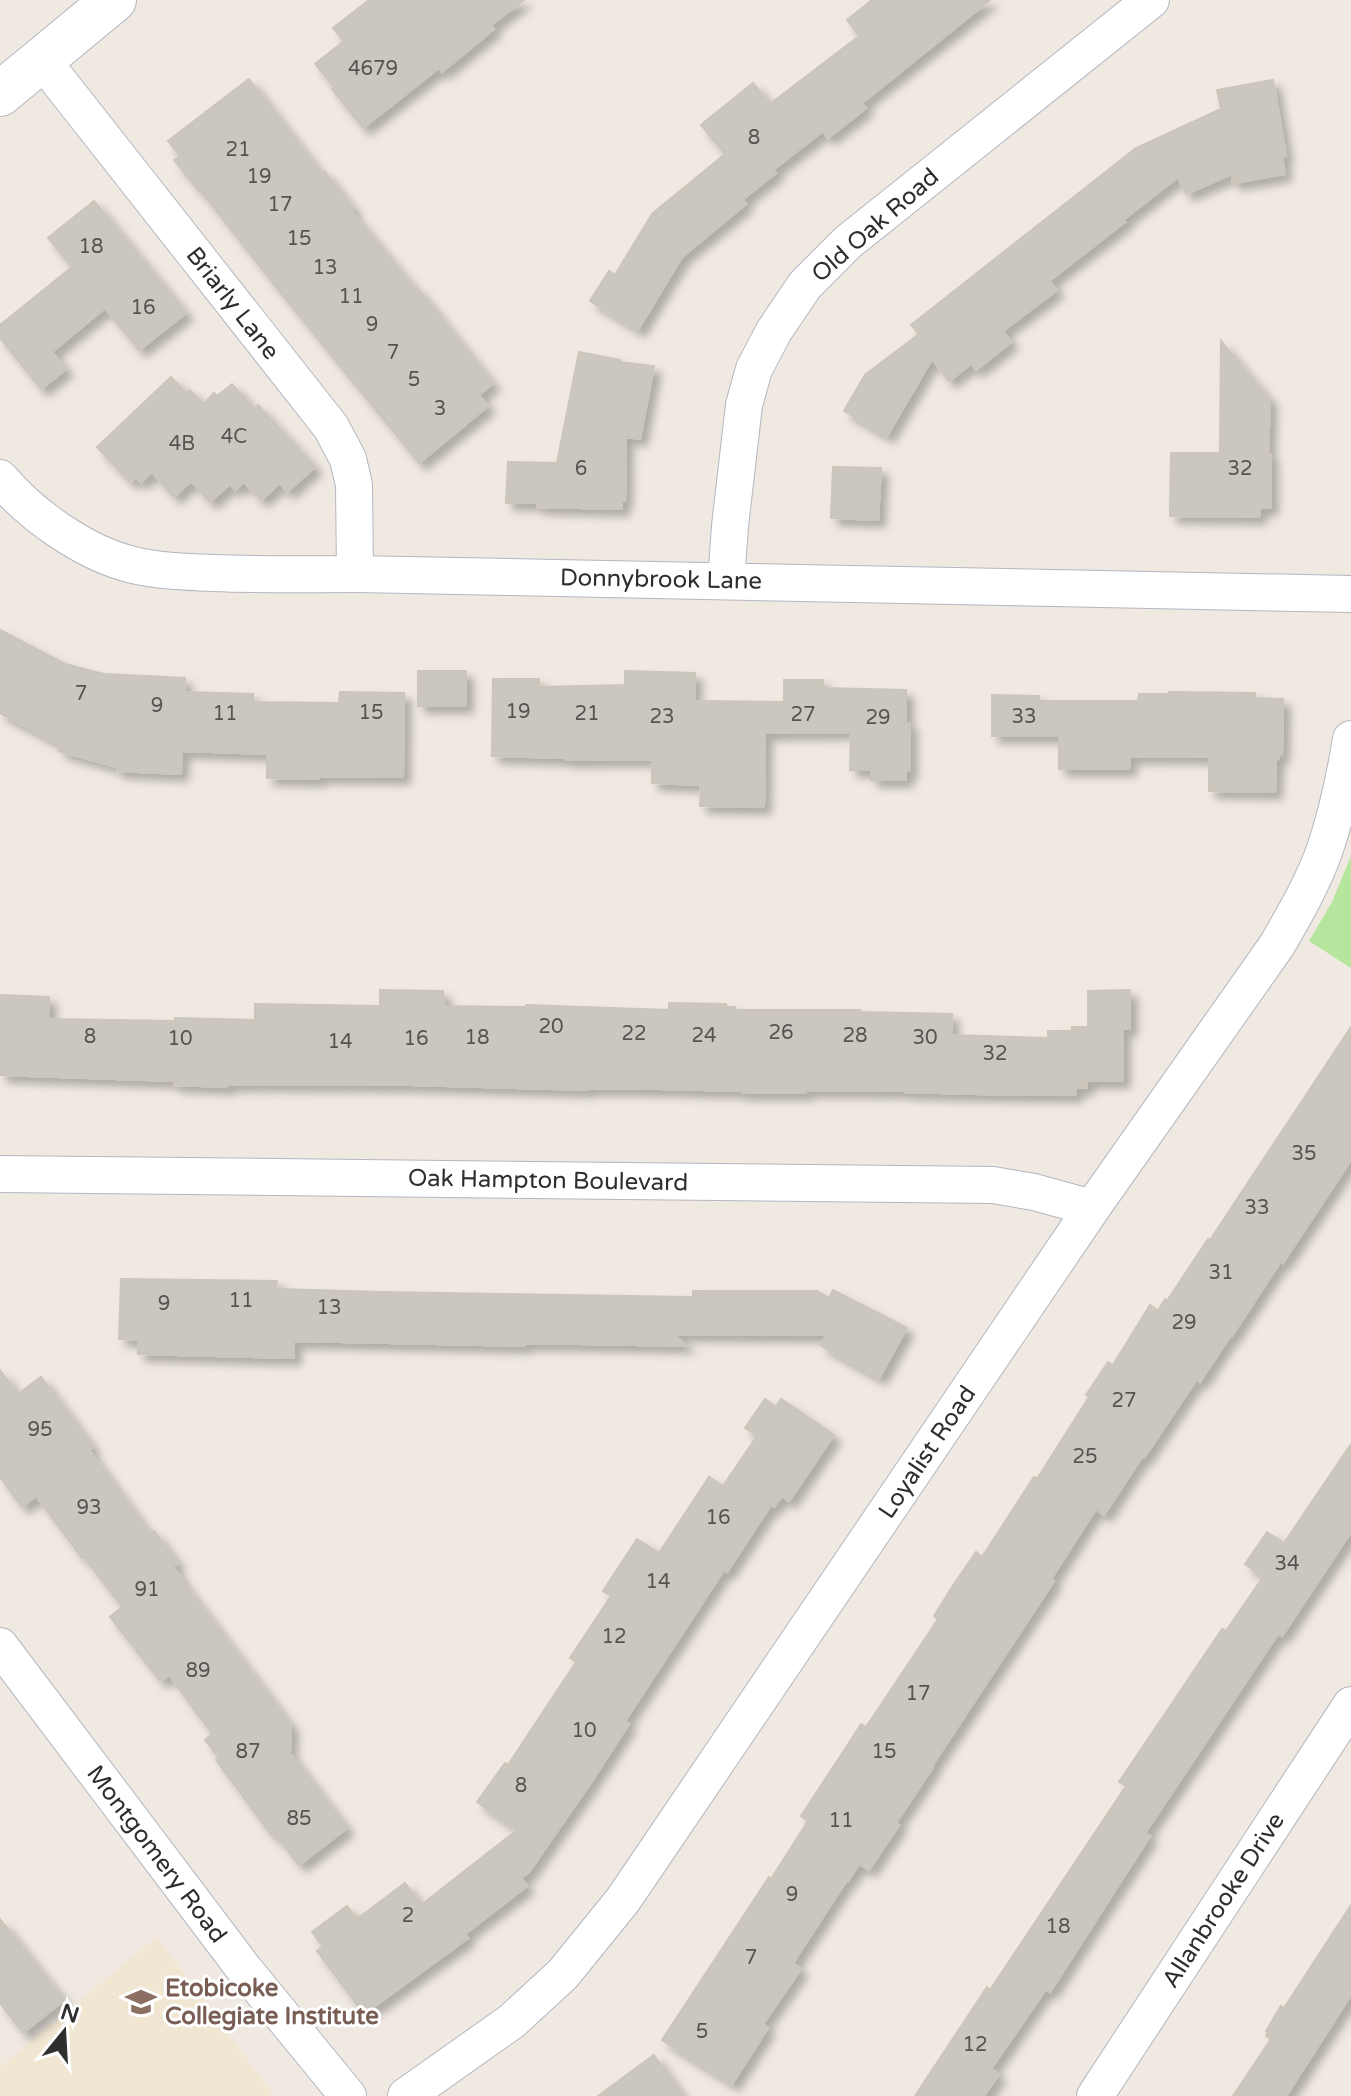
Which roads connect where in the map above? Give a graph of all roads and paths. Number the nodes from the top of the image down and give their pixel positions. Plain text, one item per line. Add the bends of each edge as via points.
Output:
1 (114, 0) edge
2 (1151, 0) edge
3 (42, 60) junction
4 (0, 94) edge
5 (0, 478) edge
6 (355, 574) junction
7 (726, 581) junction
8 (1351, 594) edge
9 (1351, 739) edge
10 (0, 1174) edge
11 (1092, 1208) junction
12 (0, 1646) edge
13 (1351, 1705) edge
14 (348, 2096) edge
15 (406, 2096) edge
16 (1095, 2096) edge

1 - 3 main road
2 - 7 street, Old Oak Road via 848,242 805,285 754,369 744,405
3 - 4 main road
3 - 6 street, Briarly Lane via 331,427 348,459 354,485
5 - 6 street, Donnybrook Lane via 47,521 87,547 131,564 250,575
6 - 7 street, Donnybrook Lane
7 - 8 street, Donnybrook Lane
9 - 11 street, Loyalist Road via 1333,825 1299,908
10 - 11 street, Oak Hampton Boulevard via 993,1185
11 - 15 street, Loyalist Road via 607,1921 563,1974 512,2021
12 - 14 street, Montgomery Road via 244,1969
13 - 16 street, Allanbrooke Drive

